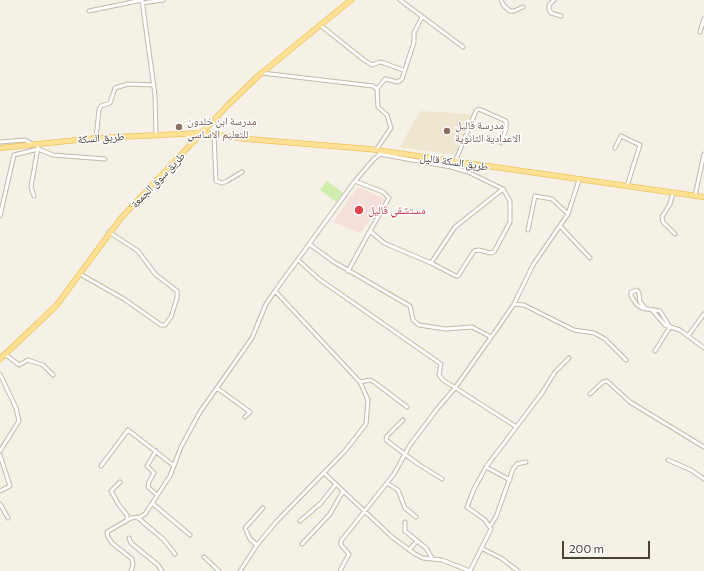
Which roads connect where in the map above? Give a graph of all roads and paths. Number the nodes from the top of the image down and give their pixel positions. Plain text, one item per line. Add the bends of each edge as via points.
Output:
1 (163, 0) edge
2 (350, 0) edge
3 (400, 0) edge
4 (501, 0) edge
5 (554, 0) edge
6 (142, 3) junction
7 (523, 7) dead end
8 (88, 11) dead end
9 (561, 16) dead end
10 (422, 17) junction
11 (704, 19) edge
12 (320, 25) junction
13 (700, 32) dead end
14 (463, 47) dead end
15 (403, 70) junction
16 (262, 73) junction
17 (153, 86) junction
18 (377, 89) junction
19 (203, 133) junction
20 (156, 135) junction
21 (214, 135) junction
22 (96, 138) junction
23 (0, 142) edge
24 (501, 143) dead end
25 (32, 144) junction
26 (38, 146) junction
27 (0, 148) edge
28 (615, 148) dead end
29 (369, 149) junction
30 (379, 152) junction
31 (704, 154) edge
32 (105, 159) dead end
33 (374, 159) junction
34 (455, 162) junction
35 (242, 172) dead end
36 (579, 180) junction
37 (355, 181) junction
38 (627, 186) junction
39 (503, 189) junction
40 (673, 193) junction
41 (34, 196) dead end
42 (694, 196) junction
43 (704, 197) edge
44 (568, 214) junction
45 (0, 216) edge
46 (560, 227) junction
47 (528, 230) dead end
48 (370, 231) junction
49 (110, 232) junction
50 (675, 234) dead end
51 (310, 244) junction
52 (590, 258) dead end
53 (298, 260) junction
54 (431, 263) junction
55 (348, 271) junction
56 (80, 274) junction
57 (275, 291) junction
58 (514, 304) junction
59 (646, 309) junction
60 (652, 310) junction
61 (660, 311) junction
62 (704, 314) edge
63 (658, 318) junction
64 (670, 327) junction
65 (688, 336) junction
66 (491, 337) junction
67 (704, 348) edge
68 (655, 351) dead end
69 (5, 354) junction
70 (569, 358) dead end
71 (0, 359) edge
72 (626, 360) dead end
73 (0, 374) edge
74 (52, 375) dead end
75 (360, 382) junction
76 (217, 388) junction
77 (455, 388) junction
78 (590, 394) dead end
79 (407, 407) dead end
80 (245, 417) dead end
81 (403, 420) dead end
82 (515, 426) junction
83 (704, 447) edge
84 (0, 451) edge
85 (156, 451) junction
86 (404, 454) junction
87 (0, 455) edge
88 (668, 460) dead end
89 (526, 462) dead end
90 (173, 465) junction
91 (101, 466) dead end
92 (486, 467) junction
93 (324, 473) junction
94 (442, 479) dead end
95 (704, 479) edge
96 (510, 480) junction
97 (120, 482) dead end
98 (387, 483) junction
99 (336, 484) junction
100 (0, 491) edge
101 (343, 491) junction
102 (157, 495) junction
103 (152, 503) junction
104 (0, 504) edge
105 (263, 508) dead end
106 (365, 511) junction
107 (416, 516) dead end
108 (137, 517) junction
109 (8, 518) dead end
110 (127, 520) junction
111 (300, 521) dead end
112 (405, 522) dead end
113 (490, 526) junction
114 (190, 536) dead end
115 (129, 538) dead end
116 (417, 541) junction
117 (302, 544) dead end
118 (257, 545) junction
119 (481, 548) junction
120 (409, 550) junction
121 (175, 554) dead end
122 (204, 557) dead end
123 (432, 558) junction
124 (131, 571) edge
125 (162, 571) edge
126 (219, 571) edge
127 (240, 571) edge
128 (340, 571) edge
129 (470, 571) edge
130 (518, 571) edge

1 - 6 street
2 - 12 main road, طريق سوق الجمعة
3 - 10 street
4 - 7 street via 510,11
5 - 9 street via 549,9 551,13
6 - 8 street via 142,0
6 - 17 street
10 - 14 street
10 - 15 street via 414,33 414,42
11 - 13 street
12 - 15 street via 372,65 384,63
12 - 16 main road, طريق سوق الجمعة
15 - 18 street via 402,80 398,82 385,79
16 - 18 street via 373,86
16 - 19 main road, طريق سوق الجمعة
17 - 20 street
17 - 22 street via 128,84 115,88 110,103 101,106 99,110
18 - 30 street via 378,107 387,115 391,128
19 - 20 main road, طريق السكة
19 - 21 main road, طريق السكة قاليل
19 - 49 main road, طريق سوق الجمعة
20 - 22 main road, طريق السكة
21 - 29 main road, طريق السكة قاليل
21 - 35 street via 216,181 222,183
22 - 26 main road, طريق السكة
23 - 25 street via 25,140
24 - 34 street via 506,122 479,109
25 - 26 main road, طريق السكة
25 - 27 main road, طريق السكة
26 - 32 street via 54,155
26 - 41 street via 30,187
26 - 45 street via 12,157
28 - 38 street via 621,136 640,145
29 - 30 main road, طريق السكة قاليل
29 - 33 street
30 - 33 street
30 - 34 main road, طريق السكة قاليل
30 - 39 street via 468,172
31 - 42 street
33 - 37 street
34 - 36 main road, طريق السكة قاليل
36 - 38 main road, طريق السكة قاليل
36 - 44 street
37 - 48 street via 383,192 389,198
37 - 51 street
38 - 40 main road, طريق السكة قاليل
39 - 54 street via 455,227
39 - 54 street via 510,201 510,222 494,252 474,251 458,276
40 - 42 main road, طريق السكة قاليل
40 - 50 street via 662,217 663,222
42 - 43 main road, طريق السكة قاليل
44 - 46 street
44 - 47 street via 552,199 534,196
46 - 52 street
46 - 58 street via 533,265
48 - 54 street via 384,243
48 - 55 street
49 - 56 main road, طريق سوق الجمعة
49 - 56 street via 138,251 155,274 177,292 171,317 165,325 161,325 124,299
51 - 53 street
51 - 55 street
53 - 57 street
53 - 77 street via 319,279 442,364 439,375
55 - 66 street via 410,306 413,320 420,325 445,329 472,327
56 - 69 main road, طريق سوق الجمعة via 56,306
57 - 75 street
57 - 76 street via 266,304 252,338
58 - 66 street
58 - 72 street via 524,305 574,330 594,333 605,339
59 - 59 street via 637,305 631,292 636,290 639,293 640,302
59 - 60 street
60 - 61 street
60 - 63 street
61 - 63 street
61 - 64 street
62 - 65 street
63 - 64 street
64 - 65 street
64 - 68 street
65 - 67 street
66 - 77 street
69 - 71 main road, طريق سوق الجمعة
69 - 74 street via 19,365 28,360 43,365
70 - 82 street via 555,372 530,410
73 - 84 street via 16,408 18,421
75 - 79 street via 374,382
75 - 93 street via 368,400 366,424
76 - 80 street via 250,412
76 - 90 street via 200,412
77 - 82 street
77 - 86 street via 437,408
78 - 83 street via 607,381 630,402
81 - 86 street via 386,440
82 - 92 street
85 - 90 street
85 - 91 street via 128,430
85 - 102 street via 147,466 154,473 148,487
86 - 94 street
86 - 98 street
87 - 100 street via 10,486
88 - 95 street
89 - 96 street via 520,462 515,466
90 - 102 street via 170,476
92 - 96 street
92 - 113 street via 467,506
93 - 99 street
93 - 118 street
96 - 113 street via 496,518
97 - 110 street via 111,491 127,515
98 - 106 street
98 - 107 street via 398,490 405,508
99 - 101 street
99 - 111 street via 321,503
101 - 106 street
101 - 117 street via 330,514
102 - 103 street
103 - 108 street via 145,514
103 - 114 street
104 - 109 street
105 - 118 street via 245,528 250,539
106 - 120 street
106 - 128 street via 340,543 350,554
108 - 110 street
108 - 121 street via 157,533
110 - 124 street via 109,530 107,534 112,543 132,559
112 - 116 street via 405,531
113 - 119 street
115 - 125 street via 131,543
116 - 120 street
116 - 123 street
118 - 127 street
119 - 129 street
119 - 130 street via 501,558
120 - 123 street via 419,557
122 - 126 street
123 - 129 street

